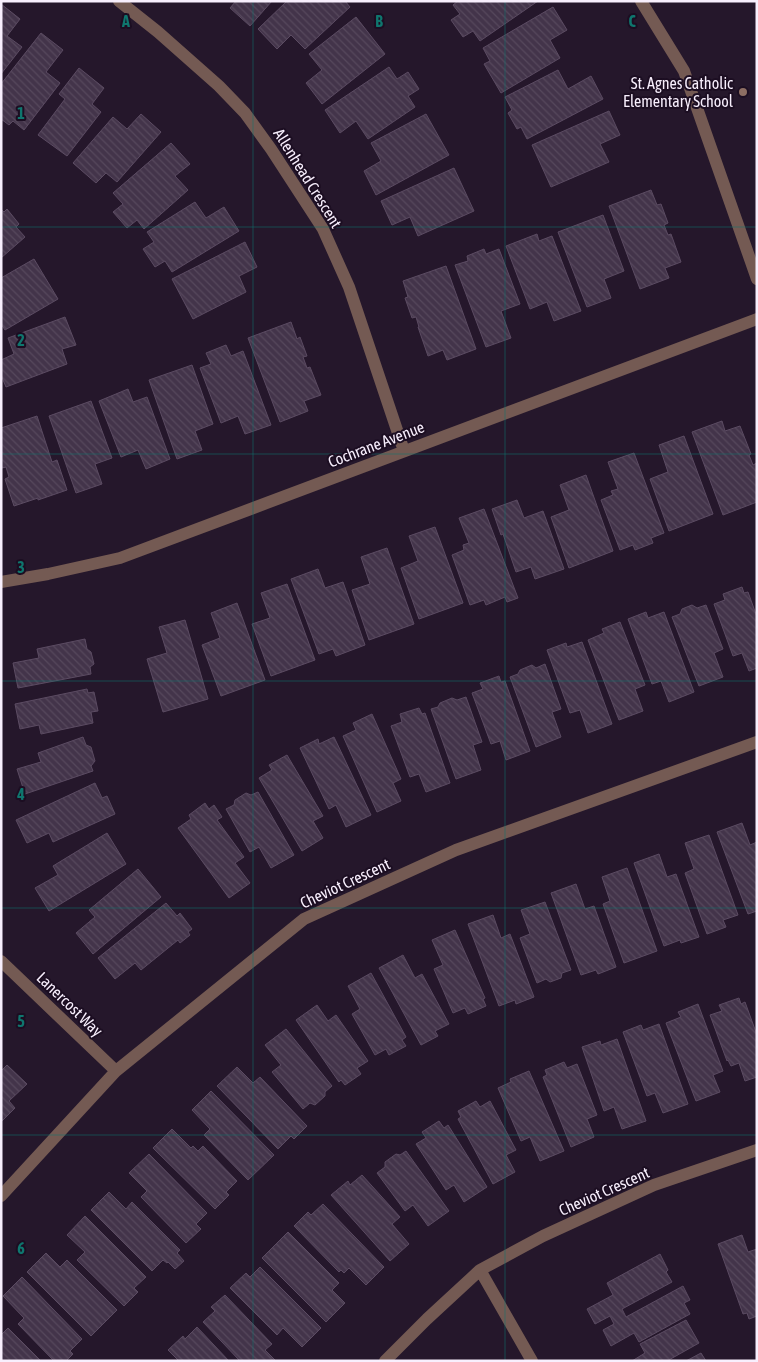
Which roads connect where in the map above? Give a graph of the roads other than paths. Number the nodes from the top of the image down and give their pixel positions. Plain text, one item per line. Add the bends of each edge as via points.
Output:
1 (119, 1) edge
2 (641, 1) edge
3 (757, 279) edge
4 (757, 319) edge
5 (404, 451) junction
6 (1, 582) edge
7 (757, 742) edge
8 (1, 961) edge
9 (116, 1071) junction
10 (757, 1150) edge
11 (1, 1196) edge
12 (480, 1270) junction
13 (385, 1361) edge
14 (532, 1361) edge

1 - 5 street, Allenhead Crescent via 158,32 245,113 318,221 349,287
2 - 3 street via 684,71
4 - 5 street, Cochrane Avenue
5 - 6 street, Cochrane Avenue via 120,558
7 - 9 street, Cheviot Crescent via 456,850 304,919
8 - 9 street, Lanercost Way
9 - 11 street, Cheviot Crescent
10 - 12 street, Cheviot Crescent via 654,1185 543,1236
12 - 13 street, Cheviot Crescent
12 - 14 street

